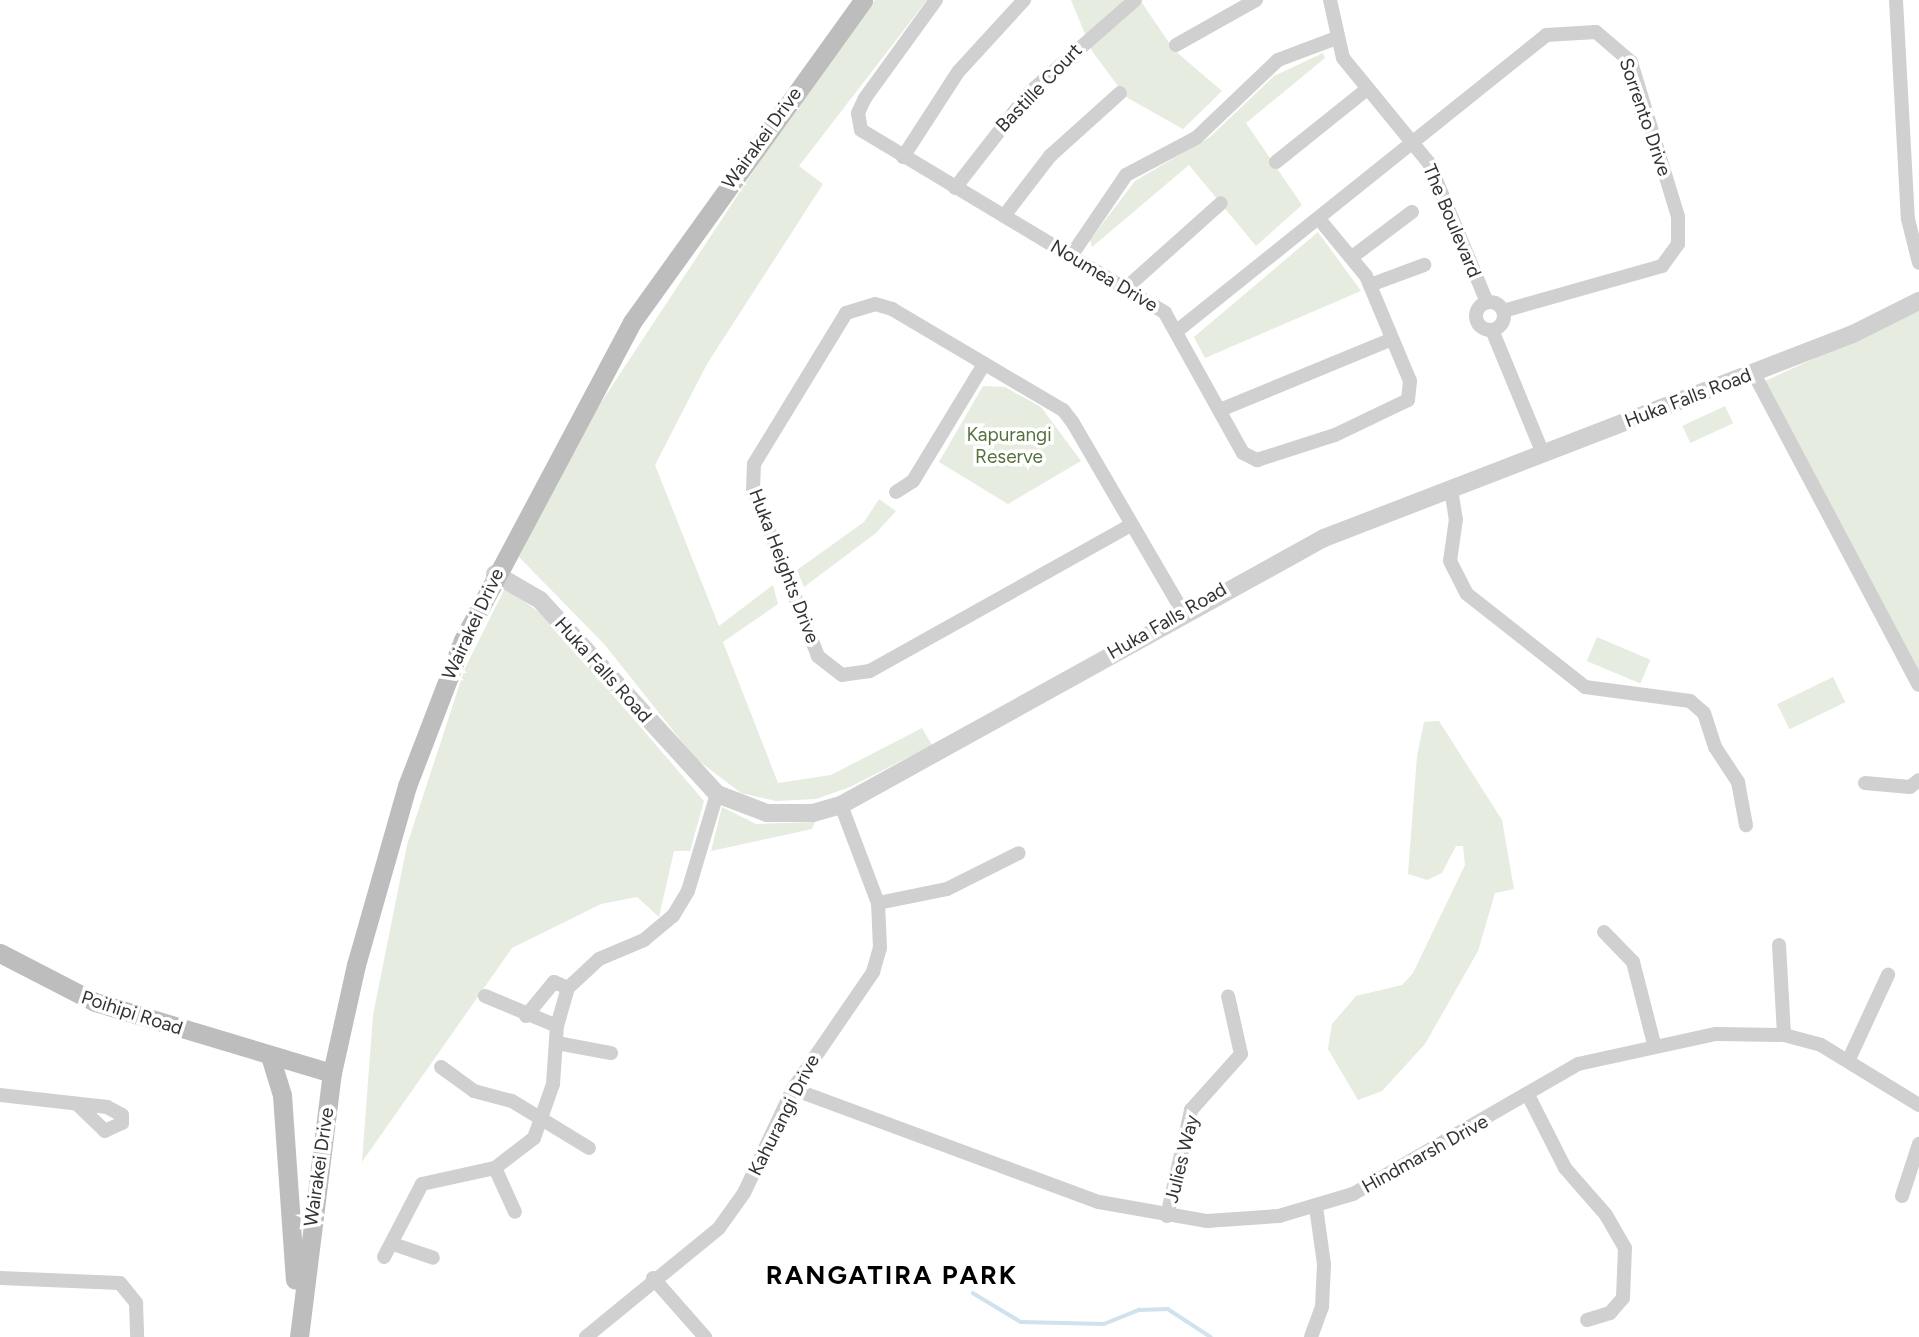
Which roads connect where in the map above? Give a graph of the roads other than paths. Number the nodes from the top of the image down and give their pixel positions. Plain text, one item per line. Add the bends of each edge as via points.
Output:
1 (863, 0) edge
2 (936, 0) edge
3 (1024, 0) edge
4 (1135, 0) edge
5 (1256, 0) edge
6 (1330, 0) edge
7 (1896, 0) edge
8 (1334, 39) junction
9 (1176, 45) dead end
10 (1366, 90) junction
11 (1120, 93) dead end
12 (1413, 143) junction
13 (902, 157) junction
14 (1276, 162) dead end
15 (955, 188) junction
16 (1221, 202) dead end
17 (1412, 212) dead end
18 (1004, 216) junction
19 (1319, 219) junction
20 (1071, 256) junction
21 (1352, 257) junction
22 (1919, 263) edge
23 (1424, 265) dead end
24 (1370, 285) junction
25 (1126, 288) junction
26 (1919, 301) edge
27 (1487, 302) junction
28 (1503, 311) junction
29 (1492, 330) junction
30 (1177, 331) junction
31 (1392, 339) junction
32 (984, 364) junction
33 (1753, 372) junction
34 (1220, 410) junction
35 (1543, 454) junction
36 (1451, 489) junction
37 (896, 492) dead end
38 (1131, 525) junction
39 (495, 574) junction
40 (1183, 612) junction
41 (1919, 685) edge
42 (1919, 780) edge
43 (1865, 783) dead end
44 (717, 794) junction
45 (841, 805) junction
46 (1746, 825) dead end
47 (1018, 853) dead end
48 (878, 903) junction
49 (1604, 932) dead end
50 (1779, 945) dead end
51 (0, 953) edge
52 (1888, 975) dead end
53 (568, 988) junction
54 (485, 996) dead end
55 (1228, 996) dead end
56 (527, 1016) junction
57 (557, 1026) junction
58 (1784, 1035) junction
59 (557, 1043) junction
60 (1654, 1044) junction
61 (611, 1053) dead end
62 (270, 1056) junction
63 (1850, 1059) junction
64 (441, 1067) dead end
65 (332, 1073) junction
66 (793, 1089) junction
67 (0, 1095) edge
68 (1528, 1095) junction
69 (78, 1105) dead end
70 (1919, 1105) edge
71 (544, 1119) junction
72 (1919, 1144) edge
73 (589, 1148) dead end
74 (495, 1168) junction
75 (1902, 1196) dead end
76 (1316, 1207) junction
77 (515, 1212) dead end
78 (1167, 1216) junction
79 (396, 1245) junction
80 (384, 1257) dead end
81 (433, 1258) dead end
82 (0, 1278) edge
83 (653, 1278) junction
84 (1587, 1320) dead end
85 (299, 1334) edge
86 (137, 1337) edge
87 (586, 1337) edge
88 (705, 1337) edge
89 (1311, 1337) edge

1 - 39 main road, Wairakei Drive via 632,322
2 - 13 street, Noumea Drive via 858,113 867,136
3 - 13 street via 958,72
4 - 15 street, Bastille Court via 1030,93
5 - 9 street
6 - 8 street
7 - 22 street via 1908,219
8 - 10 street
8 - 20 street via 1278,60 1196,138 1126,175 1098,207
10 - 12 street
10 - 14 street
11 - 18 street via 1050,156
12 - 19 street
12 - 27 street, The Boulevard via 1429,163
12 - 28 street, Sorrento Drive via 1546,35 1596,32 1631,62 1678,217 1678,244 1662,266
13 - 15 street, Noumea Drive
15 - 18 street, Noumea Drive
16 - 25 street
17 - 21 street
18 - 20 street, Noumea Drive
19 - 21 street, Noumea Drive
19 - 30 street
20 - 25 street, Noumea Drive
21 - 24 street, Noumea Drive
23 - 24 street
24 - 31 street, Noumea Drive
25 - 30 street, Noumea Drive via 1165,313
26 - 33 street, Huka Falls Road
27 - 28 street, The Boulevard
27 - 29 street, The Boulevard via 1476,321
28 - 29 street via 1500,326
29 - 35 street, The Boulevard
30 - 34 street, Noumea Drive
31 - 34 street
31 - 34 street, Noumea Drive via 1410,381 1400,409 1265,461 1243,453
32 - 37 street via 913,481
32 - 38 street, Huka Heights Drive via 1063,410
32 - 38 street, Huka Heights Drive via 892,309 862,306 834,327 758,453 753,491 830,669 857,676 870,671
33 - 35 street, Huka Falls Road
33 - 41 street
35 - 36 street, Huka Falls Road
36 - 40 street, Huka Falls Road via 1324,538
36 - 46 street via 1456,519 1450,561 1467,594 1585,687 1690,701 1704,713 1715,747 1738,782
38 - 40 street, Huka Heights Drive
39 - 44 street, Huka Falls Road via 540,600
39 - 65 main road, Wairakei Drive via 407,786 373,896
40 - 45 street, Huka Falls Road
42 - 43 street via 1910,787
44 - 45 street, Huka Falls Road via 766,813
44 - 53 street via 688,891 673,916 644,940 599,959
45 - 48 street, Kahurangi Drive
47 - 48 street via 947,890
48 - 66 street, Kahurangi Drive via 880,948 873,972
49 - 60 street via 1633,962
50 - 58 street
51 - 62 main road, Poihipi Road via 95,1002
52 - 63 street
53 - 56 street via 554,982
53 - 57 street
54 - 56 street
55 - 78 street, Julies Way via 1241,1054 1191,1110
56 - 57 street
57 - 59 street
58 - 60 street, Hindmarsh Drive via 1716,1034
58 - 63 street, Hindmarsh Drive
59 - 61 street
59 - 71 street
60 - 68 street, Hindmarsh Drive via 1578,1064
62 - 65 main road, Poihipi Road
62 - 85 main road via 282,1095
63 - 70 street, Hindmarsh Drive
64 - 71 street via 474,1091 512,1101
65 - 85 main road, Wairakei Drive
66 - 78 street, Hindmarsh Drive via 1099,1202
66 - 83 street, Kahurangi Drive via 744,1193 719,1228
67 - 69 street
68 - 76 street, Hindmarsh Drive via 1396,1174
68 - 84 street via 1565,1168 1606,1215 1625,1248 1623,1297 1610,1313
71 - 73 street
71 - 74 street via 519,1154
72 - 75 street
74 - 77 street
74 - 79 street via 422,1184
76 - 78 street, Hindmarsh Drive via 1236,1220
76 - 89 street via 1324,1264 1322,1307
79 - 80 street
79 - 81 street
82 - 86 street via 98,1279 129,1290 139,1317
83 - 87 street, Kahurangi Drive
83 - 88 street

